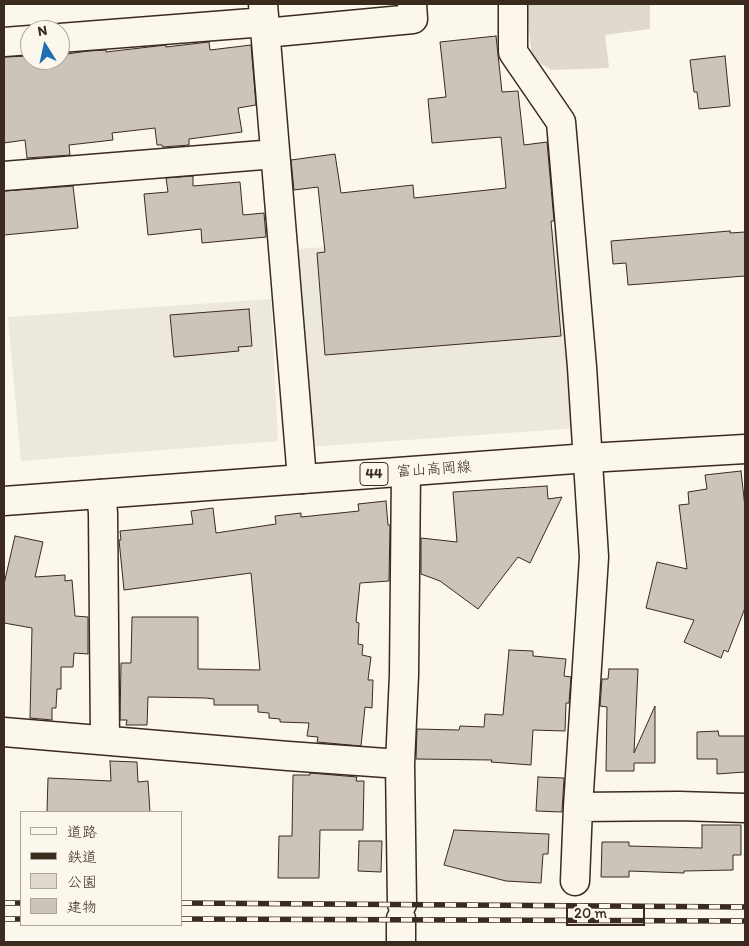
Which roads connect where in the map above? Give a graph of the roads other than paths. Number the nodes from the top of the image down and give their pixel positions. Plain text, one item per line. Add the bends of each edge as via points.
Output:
1 (412, 4) edge
2 (513, 4) edge
3 (264, 20) edge
4 (70, 37) edge
5 (20, 41) edge
6 (4, 42) edge
7 (275, 154) junction
8 (4, 176) edge
9 (745, 449) edge
10 (588, 458) junction
11 (406, 472) junction
12 (302, 479) junction
13 (101, 494) junction
14 (4, 501) edge
15 (4, 732) edge
16 (105, 740) junction
17 (400, 764) junction
18 (578, 807) junction
19 (745, 808) edge
20 (575, 881) dead end
21 (401, 922) edge

1 - 3 street via 412,18
2 - 10 street via 514,52 561,122
3 - 4 street
3 - 7 street
5 - 6 street
7 - 8 street
7 - 12 street
9 - 10 street, 富山高岡線 / 44
10 - 11 street, 富山高岡線 / 44
10 - 18 street via 594,557
11 - 12 street, 富山高岡線 / 44
11 - 17 street
12 - 13 street, 富山高岡線 / 44
13 - 14 street, 富山高岡線 / 44
13 - 16 street
15 - 16 street
16 - 17 street
17 - 21 street
18 - 19 street
18 - 20 street

